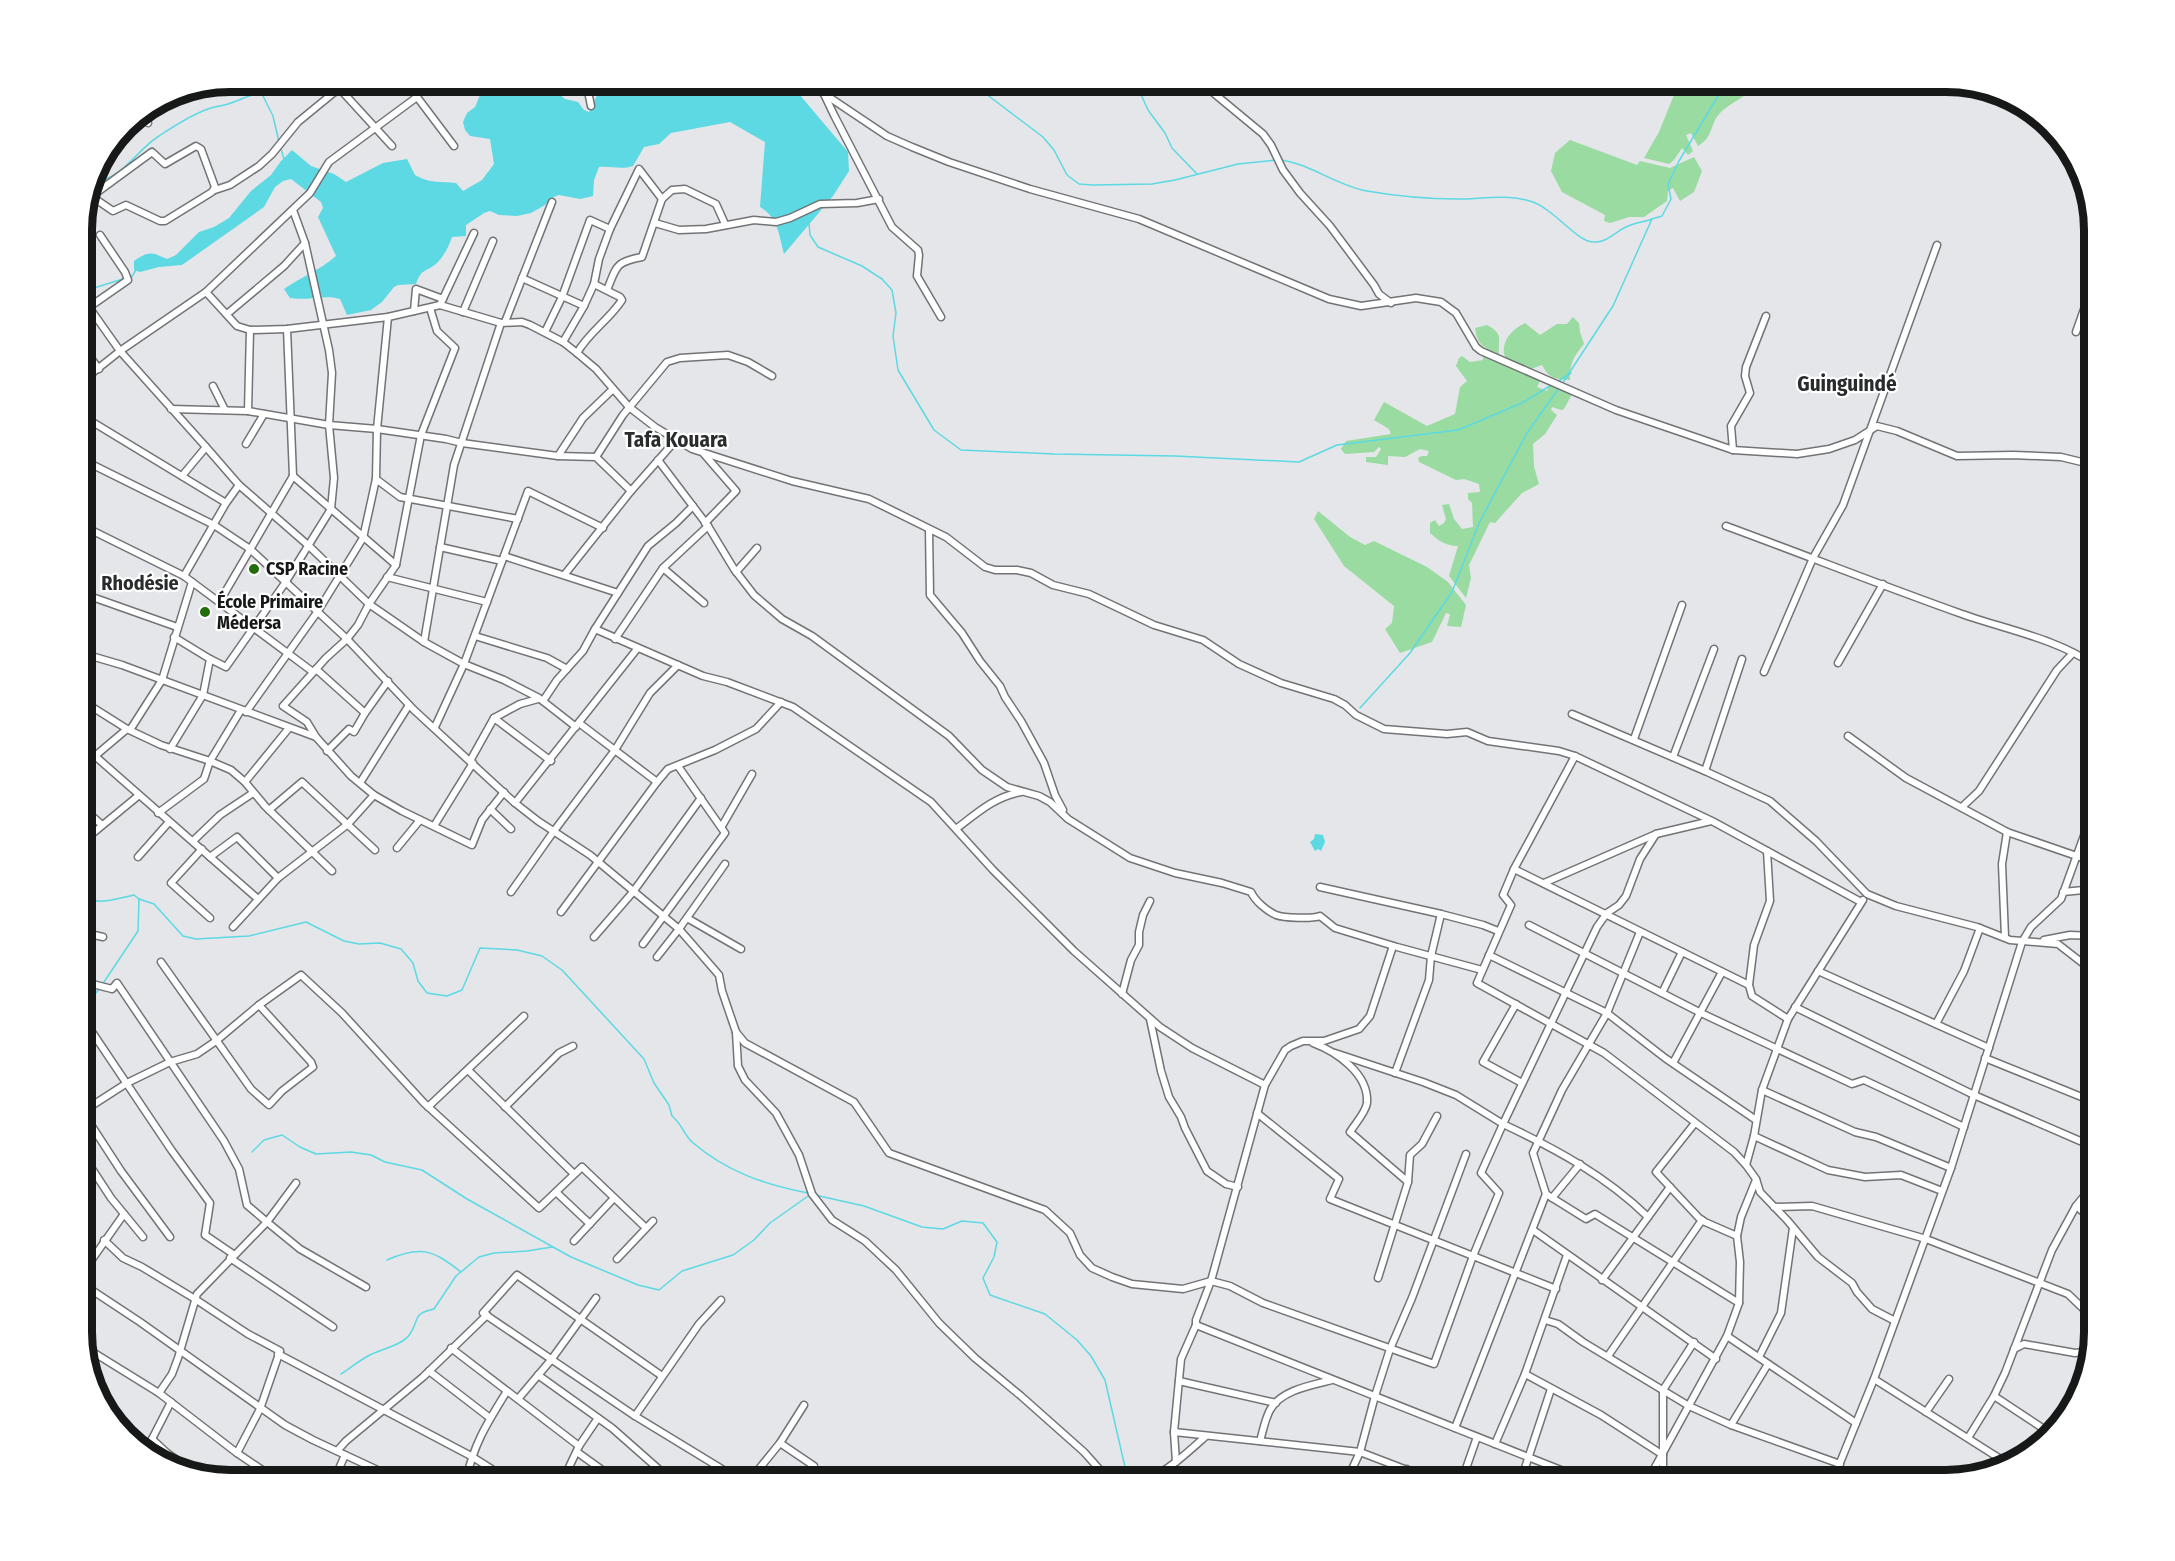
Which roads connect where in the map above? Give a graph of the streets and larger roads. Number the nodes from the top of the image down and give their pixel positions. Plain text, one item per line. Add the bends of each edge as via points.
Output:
1 (335, 92) edge
2 (339, 92) edge
3 (413, 92) edge
4 (588, 92) edge
5 (821, 92) edge
6 (1212, 92) edge
7 (824, 94) junction
8 (417, 97) junction
9 (591, 106) dead end
10 (145, 120) edge
11 (148, 123) dead end
12 (375, 127) junction
13 (392, 146) dead end
14 (454, 146) dead end
15 (97, 190) edge
16 (215, 190) junction
17 (95, 198) edge
18 (662, 199) junction
19 (879, 199) junction
20 (552, 202) dead end
21 (293, 210) junction
22 (655, 223) junction
23 (725, 224) junction
24 (610, 229) junction
25 (474, 233) dead end
26 (100, 235) dead end
27 (493, 241) dead end
28 (305, 243) junction
29 (1937, 245) dead end
30 (522, 278) junction
31 (594, 284) junction
32 (607, 290) junction
33 (206, 292) junction
34 (562, 297) junction
35 (441, 302) junction
36 (1391, 303) junction
37 (584, 306) junction
38 (430, 308) junction
39 (2084, 309) edge
40 (414, 311) junction
41 (463, 312) junction
42 (93, 314) joint
43 (227, 315) junction
44 (1766, 316) dead end
45 (388, 317) junction
46 (941, 317) dead end
47 (503, 323) junction
48 (323, 324) junction
49 (287, 329) junction
50 (250, 330) junction
51 (545, 332) junction
52 (2076, 332) dead end
53 (563, 342) junction
54 (120, 351) junction
55 (577, 353) junction
56 (92, 360) edge
57 (99, 369) junction
58 (92, 374) edge
59 (772, 375) dead end
60 (213, 386) dead end
61 (613, 389) junction
62 (629, 407) junction
63 (171, 409) junction
64 (225, 410) junction
65 (248, 411) junction
66 (264, 414) junction
67 (292, 418) junction
68 (92, 422) edge
69 (329, 425) junction
70 (377, 429) junction
71 (1869, 431) junction
72 (421, 435) junction
73 (676, 441) junction
74 (462, 443) junction
75 (246, 444) dead end
76 (206, 447) junction
77 (1733, 450) junction
78 (704, 453) junction
79 (558, 456) junction
80 (596, 458) junction
81 (658, 460) junction
82 (2084, 463) edge
83 (92, 464) edge
84 (182, 476) junction
85 (293, 476) junction
86 (376, 479) junction
87 (239, 485) junction
88 (631, 491) junction
89 (408, 498) junction
90 (226, 503) junction
91 (448, 505) junction
92 (693, 506) junction
93 (331, 509) junction
94 (272, 514) junction
95 (518, 519) junction
96 (706, 524) junction
97 (214, 525) junction
98 (1726, 526) dead end
99 (603, 528) junction
100 (929, 529) junction
101 (92, 530) edge
102 (363, 538) junction
103 (309, 546) junction
104 (440, 547) junction
105 (758, 548) dead end
106 (250, 549) junction
107 (1814, 558) junction
108 (503, 559) junction
109 (396, 565) junction
110 (663, 568) junction
111 (736, 572) junction
112 (565, 574) junction
113 (339, 575) junction
114 (184, 576) junction
115 (387, 577) junction
116 (192, 582) junction
117 (285, 583) junction
118 (1883, 584) junction
119 (432, 588) junction
120 (618, 593) junction
121 (92, 597) edge
122 (220, 601) junction
123 (487, 602) junction
124 (704, 603) dead end
125 (369, 604) junction
126 (1682, 605) dead end
127 (318, 611) junction
128 (177, 627) junction
129 (253, 629) junction
130 (595, 629) junction
131 (475, 636) junction
132 (174, 637) junction
133 (347, 639) junction
134 (615, 639) junction
135 (424, 642) junction
136 (637, 649) junction
137 (1714, 649) dead end
138 (2073, 653) junction
139 (286, 654) junction
140 (92, 657) edge
141 (210, 659) junction
142 (1742, 659) dead end
143 (2084, 659) edge
144 (1838, 663) dead end
145 (464, 664) junction
146 (678, 665) junction
147 (567, 669) junction
148 (314, 670) junction
149 (1764, 672) dead end
150 (162, 680) junction
151 (388, 681) junction
152 (202, 695) junction
153 (541, 700) junction
154 (781, 702) junction
155 (409, 705) junction
156 (92, 707) edge
157 (244, 711) junction
158 (365, 712) junction
159 (1572, 714) dead end
160 (494, 718) junction
161 (578, 725) junction
162 (435, 727) junction
163 (289, 728) junction
164 (129, 730) junction
165 (1848, 736) dead end
166 (316, 737) junction
167 (1634, 740) junction
168 (170, 749) junction
169 (327, 750) junction
170 (615, 750) junction
171 (92, 754) edge
172 (95, 756) junction
173 (1575, 756) junction
174 (1673, 757) junction
175 (92, 758) edge
176 (210, 761) junction
177 (551, 761) junction
178 (472, 762) junction
179 (678, 766) junction
180 (1705, 771) junction
181 (752, 774) dead end
182 (245, 782) junction
183 (657, 782) junction
184 (360, 783) junction
185 (1024, 791) junction
186 (504, 792) junction
187 (253, 793) junction
188 (374, 795) junction
189 (138, 796) junction
190 (701, 798) junction
191 (516, 803) junction
192 (1962, 807) junction
193 (490, 809) junction
194 (269, 810) junction
195 (158, 813) junction
196 (92, 816) edge
197 (1068, 819) junction
198 (420, 820) junction
199 (1712, 821) junction
200 (169, 822) junction
201 (348, 824) junction
202 (102, 825) junction
203 (434, 826) junction
204 (722, 826) junction
205 (511, 829) dead end
206 (956, 829) junction
207 (554, 831) junction
208 (2007, 832) junction
209 (92, 833) edge
210 (1656, 834) junction
211 (2084, 835) edge
212 (193, 841) junction
213 (397, 848) dead end
214 (202, 849) junction
215 (375, 850) dead end
216 (1767, 851) junction
217 (312, 852) junction
218 (2076, 856) junction
219 (138, 857) dead end
220 (210, 857) junction
221 (2084, 858) edge
222 (597, 862) junction
223 (726, 864) dead end
224 (1514, 869) junction
225 (332, 871) dead end
226 (278, 878) junction
227 (1544, 883) junction
228 (1320, 887) dead end
229 (2084, 890) edge
230 (511, 892) dead end
231 (633, 892) junction
232 (2063, 892) junction
233 (1867, 894) junction
234 (258, 899) junction
235 (1150, 901) dead end
236 (1861, 902) junction
237 (561, 912) dead end
238 (1607, 913) junction
239 (1441, 914) junction
240 (664, 917) junction
241 (210, 918) dead end
242 (687, 918) junction
243 (1529, 925) dead end
244 (234, 927) dead end
245 (1980, 928) junction
246 (679, 929) junction
247 (1498, 931) junction
248 (1640, 932) junction
249 (92, 934) edge
250 (2084, 936) edge
251 (103, 937) dead end
252 (594, 937) dead end
253 (2005, 938) junction
254 (2036, 941) junction
255 (2022, 942) junction
256 (643, 945) dead end
257 (1393, 946) junction
258 (741, 949) dead end
259 (1682, 952) junction
260 (1584, 953) junction
261 (1489, 955) junction
262 (1431, 956) junction
263 (657, 957) dead end
264 (161, 962) dead end
265 (2084, 964) edge
266 (1482, 970) junction
267 (1818, 971) junction
268 (1722, 972) junction
269 (1624, 973) junction
270 (92, 984) edge
271 (1749, 985) junction
272 (1566, 992) junction
273 (1662, 993) junction
274 (1122, 994) junction
275 (1516, 1004) junction
276 (259, 1005) junction
277 (1795, 1007) junction
278 (1607, 1013) junction
279 (1701, 1013) junction
280 (524, 1016) dead end
281 (1150, 1018) junction
282 (1788, 1019) junction
283 (1550, 1024) junction
284 (1936, 1024) junction
285 (92, 1032) edge
286 (736, 1032) junction
287 (216, 1041) junction
288 (1307, 1041) junction
289 (1588, 1045) junction
290 (573, 1046) dead end
291 (1776, 1048) junction
292 (1989, 1048) junction
293 (1335, 1053) junction
294 (1985, 1058) junction
295 (170, 1062) junction
296 (1673, 1063) junction
297 (468, 1070) junction
298 (1395, 1073) junction
299 (127, 1083) junction
300 (1522, 1083) junction
301 (1265, 1084) junction
302 (1762, 1090) junction
303 (1974, 1095) junction
304 (2084, 1098) edge
305 (92, 1105) edge
306 (428, 1107) junction
307 (505, 1107) junction
308 (1257, 1113) junction
309 (1437, 1116) dead end
310 (1756, 1120) junction
311 (1695, 1123) junction
312 (1503, 1124) junction
313 (1964, 1127) junction
314 (92, 1132) edge
315 (1754, 1136) junction
316 (1538, 1140) junction
317 (2084, 1143) edge
318 (1466, 1154) dead end
319 (1580, 1164) junction
320 (1746, 1165) junction
321 (92, 1168) edge
322 (1951, 1168) junction
323 (574, 1174) junction
324 (1756, 1179) junction
325 (1408, 1182) junction
326 (296, 1184) dead end
327 (1238, 1187) junction
328 (1670, 1187) junction
329 (1942, 1191) junction
330 (556, 1192) junction
331 (1549, 1196) junction
332 (2084, 1196) edge
333 (614, 1198) junction
334 (2076, 1206) junction
335 (1774, 1207) junction
336 (2084, 1213) edge
337 (124, 1214) junction
338 (1648, 1217) junction
339 (653, 1221) dead end
340 (1702, 1221) junction
341 (267, 1222) junction
342 (590, 1224) junction
343 (1395, 1226) junction
344 (646, 1228) junction
345 (1793, 1228) junction
346 (1533, 1230) junction
347 (1737, 1236) junction
348 (170, 1237) dead end
349 (1633, 1237) junction
350 (143, 1238) dead end
351 (1926, 1239) junction
352 (104, 1240) junction
353 (1433, 1240) junction
354 (574, 1241) dead end
355 (1567, 1255) junction
356 (232, 1256) junction
357 (1473, 1256) junction
358 (92, 1258) edge
359 (618, 1259) dead end
360 (1672, 1262) junction
361 (1516, 1273) junction
362 (1378, 1278) dead end
363 (1602, 1280) junction
364 (1211, 1281) junction
365 (2038, 1284) junction
366 (366, 1287) dead end
367 (1556, 1289) junction
368 (92, 1290) edge
369 (596, 1298) dead end
370 (195, 1299) junction
371 (721, 1300) dead end
372 (1739, 1304) junction
373 (1641, 1306) junction
374 (2084, 1309) edge
375 (487, 1315) junction
376 (581, 1319) junction
377 (1545, 1320) junction
378 (1895, 1321) junction
379 (1196, 1325) junction
380 (333, 1327) dead end
381 (1727, 1336) junction
382 (1694, 1342) junction
383 (451, 1348) junction
384 (1390, 1349) junction
385 (2014, 1349) junction
386 (181, 1351) junction
387 (93, 1352) edge
388 (2082, 1352) edge
389 (278, 1354) junction
390 (1608, 1356) junction
391 (1759, 1358) junction
392 (1716, 1359) junction
393 (551, 1360) junction
394 (1768, 1364) junction
395 (429, 1371) junction
396 (1525, 1374) junction
397 (538, 1375) junction
398 (662, 1376) junction
399 (1874, 1379) junction
400 (1949, 1379) dead end
401 (1334, 1380) junction
402 (1179, 1381) junction
403 (1551, 1389) junction
404 (1663, 1390) junction
405 (507, 1391) junction
406 (159, 1393) junction
407 (1375, 1396) junction
408 (1994, 1396) junction
409 (518, 1399) junction
410 (171, 1402) junction
411 (1276, 1402) junction
412 (804, 1405) dead end
413 (1689, 1406) junction
414 (260, 1409) junction
415 (383, 1411) junction
416 (1926, 1412) junction
417 (635, 1416) junction
418 (490, 1418) junction
419 (598, 1418) junction
420 (1856, 1423) junction
421 (1731, 1425) junction
422 (1455, 1428) junction
423 (2044, 1428) edge
424 (1174, 1432) junction
425 (1206, 1436) junction
426 (1477, 1437) junction
427 (1968, 1438) junction
428 (152, 1439) junction
429 (1260, 1441) junction
430 (780, 1443) junction
431 (149, 1444) edge
432 (1495, 1444) junction
433 (578, 1449) junction
434 (337, 1451) junction
435 (1360, 1452) junction
436 (237, 1453) junction
437 (345, 1455) junction
438 (1663, 1455) junction
439 (471, 1456) junction
440 (172, 1457) edge
441 (1529, 1457) junction
442 (1998, 1458) edge
443 (1176, 1462) junction
444 (1840, 1464) junction
445 (814, 1466) dead end
446 (1407, 1469) edge
447 (262, 1470) edge
448 (338, 1470) edge
449 (377, 1470) edge
450 (468, 1470) edge
451 (493, 1470) edge
452 (568, 1470) edge
453 (604, 1470) edge
454 (659, 1470) edge
455 (724, 1470) edge
456 (758, 1470) edge
457 (1100, 1470) edge
458 (1165, 1470) edge
459 (1352, 1470) edge
460 (1465, 1470) edge
461 (1524, 1470) edge
462 (1560, 1470) edge
463 (1653, 1470) edge
464 (1663, 1470) edge
465 (1837, 1470) edge

1 - 16 street via 298,122 259,166
2 - 12 street
3 - 8 street
4 - 9 street
5 - 7 street
6 - 36 street via 1263,134 1300,193 1330,226 1379,294
7 - 19 street
7 - 36 street via 886,136 949,162 1048,195 1139,219 1329,299 1361,306
8 - 12 street
8 - 14 street
10 - 11 street
12 - 13 street
12 - 21 street via 329,162 318,183
15 - 16 street via 152,152 165,164 196,146 201,149
16 - 17 street via 165,221 126,205 113,211
18 - 22 street
18 - 23 street via 672,190 685,189 716,204
18 - 24 street via 639,169
19 - 23 street via 820,204 776,222
19 - 46 street via 892,227 918,250 917,276
20 - 30 street
21 - 28 street
21 - 33 street
22 - 23 street via 679,230
22 - 32 street via 642,257 618,265
24 - 31 street
24 - 34 street via 590,220
25 - 35 street
26 - 42 street via 128,280 92,306
27 - 41 street
28 - 43 street
28 - 48 street
29 - 71 street
30 - 34 street
30 - 47 street
31 - 32 street
31 - 37 street
32 - 55 street via 622,300
33 - 43 street
33 - 54 street
34 - 37 street
34 - 51 street
35 - 38 street
35 - 40 street via 416,289
35 - 41 street
36 - 77 street via 1416,298 1441,302 1456,313 1481,351 1616,410
37 - 53 street
38 - 40 street
38 - 72 street via 437,331 454,348
39 - 52 street
40 - 45 street
41 - 47 street
42 - 54 street
43 - 50 street via 237,326
44 - 77 street via 1746,367 1750,393 1731,426
45 - 48 street
45 - 70 street
47 - 51 street via 522,322
47 - 74 street
48 - 49 street
48 - 69 street via 332,373
49 - 50 street
49 - 67 street
50 - 65 street
51 - 53 street
53 - 55 street
54 - 57 street
54 - 63 street
55 - 61 street
56 - 57 street
57 - 58 street
59 - 62 street via 728,355 680,358 663,366
60 - 64 street
61 - 62 street
61 - 79 street via 583,418
62 - 73 street
62 - 80 street
63 - 64 street
63 - 76 street
64 - 65 street
65 - 66 street
66 - 67 street
66 - 75 street
67 - 69 street
67 - 85 street
68 - 84 street
69 - 70 street
69 - 93 street via 334,478
70 - 72 street
70 - 86 street
71 - 77 street via 1829,449 1797,454
71 - 82 street via 1884,427 1957,456 2061,457
71 - 107 street via 1843,505
72 - 74 street
72 - 89 street
73 - 78 street
73 - 81 street
74 - 79 street
74 - 91 street via 453,465
76 - 84 street
76 - 87 street
78 - 96 street via 736,491
78 - 100 street via 792,481 869,499
79 - 80 street
80 - 88 street
81 - 88 street
81 - 92 street
83 - 97 street
84 - 90 street
85 - 93 street
85 - 94 street
86 - 89 street via 400,497
86 - 102 street
87 - 90 street
87 - 94 street
88 - 99 street
89 - 91 street
89 - 109 street
90 - 97 street
91 - 95 street
91 - 104 street
92 - 96 street
92 - 120 street via 648,546
93 - 102 street
93 - 103 street
94 - 103 street
94 - 106 street
95 - 99 street via 528,491
95 - 108 street
96 - 110 street
96 - 111 street
97 - 106 street
97 - 114 street
98 - 107 street
99 - 112 street
100 - 173 street via 959,545 986,567 1031,573 1056,587 1089,594 1154,625 1203,640 1245,667 1334,699 1356,716 1384,729 1467,732 1488,741
100 - 197 street via 930,595 1000,686 1044,763
101 - 114 street
102 - 109 street
102 - 113 street
103 - 113 street
103 - 117 street
104 - 108 street
104 - 119 street
105 - 111 street
106 - 117 street
106 - 122 street
107 - 118 street
107 - 149 street
108 - 112 street
108 - 123 street
109 - 115 street
110 - 124 street
110 - 134 street
111 - 185 street via 754,595 782,619 812,636 949,736 982,770 1007,787
112 - 120 street
113 - 125 street
113 - 127 street
114 - 116 street
115 - 119 street
115 - 125 street
116 - 122 street
116 - 128 street
117 - 127 street
117 - 129 street
118 - 138 street
118 - 144 street
119 - 123 street
119 - 135 street
120 - 130 street
121 - 128 street
122 - 129 street
123 - 131 street
125 - 133 street
125 - 135 street
126 - 167 street
127 - 133 street
127 - 139 street
128 - 132 street
129 - 139 street
129 - 141 street via 226,667
130 - 134 street
130 - 147 street
131 - 145 street
131 - 147 street via 547,658
132 - 141 street
132 - 150 street
133 - 148 street
133 - 151 street
134 - 136 street
135 - 145 street
136 - 146 street
136 - 161 street
137 - 174 street
138 - 143 street
138 - 192 street via 2057,669 1979,791
139 - 148 street
139 - 157 street
140 - 150 street
141 - 152 street
142 - 180 street
145 - 153 street
145 - 162 street
146 - 154 street
146 - 170 street via 650,693
147 - 153 street
148 - 158 street
148 - 166 street via 283,706 308,722
150 - 152 street
150 - 164 street
151 - 155 street
151 - 158 street
152 - 157 street
152 - 168 street
153 - 160 street via 520,704
153 - 161 street
154 - 179 street via 756,729
154 - 206 street via 931,802
155 - 162 street
155 - 184 street
156 - 164 street
157 - 163 street
157 - 176 street
158 - 169 street via 354,732 349,729
159 - 167 street
160 - 177 street
160 - 178 street
161 - 170 street
161 - 177 street
162 - 178 street
163 - 166 street
163 - 182 street
164 - 168 street
164 - 172 street
165 - 192 street via 1906,778
166 - 169 street
167 - 174 street
168 - 176 street
169 - 184 street
170 - 183 street
170 - 207 street
171 - 172 street
172 - 175 street
172 - 189 street
173 - 199 street
173 - 224 street
174 - 180 street
176 - 182 street via 231,770
176 - 195 street via 204,779
177 - 191 street
178 - 186 street
178 - 203 street
179 - 183 street via 668,769
179 - 190 street
180 - 233 street via 1770,801
181 - 204 street
182 - 187 street
183 - 222 street
184 - 188 street
185 - 197 street via 1050,802
185 - 206 street via 990,802
186 - 191 street
186 - 193 street
187 - 194 street
187 - 212 street via 220,814
188 - 198 street
188 - 201 street
189 - 195 street
189 - 202 street
190 - 204 street
190 - 231 street
191 - 207 street
192 - 208 street
193 - 203 street via 472,845
193 - 205 street
194 - 201 street via 302,782
194 - 217 street
195 - 200 street
196 - 202 street
197 - 257 street via 1130,858 1251,892 1277,915 1312,919 1320,916 1335,928
198 - 203 street
198 - 213 street
199 - 210 street
199 - 216 street
200 - 212 street
200 - 219 street
201 - 215 street
201 - 217 street
202 - 209 street
204 - 240 street via 725,835
206 - 274 street via 1074,951
207 - 222 street
207 - 230 street
208 - 218 street
208 - 253 street via 2002,864
210 - 227 street
210 - 238 street via 1640,859 1626,896
211 - 218 street
212 - 214 street
214 - 220 street
214 - 241 street via 171,883
216 - 236 street
216 - 271 street via 1770,901 1754,945
217 - 225 street
217 - 226 street
218 - 221 street
218 - 232 street
220 - 226 street via 237,837
220 - 234 street
222 - 231 street
222 - 237 street
223 - 242 street
224 - 227 street
224 - 247 street via 1503,895 1511,904
226 - 234 street
227 - 238 street
228 - 239 street
229 - 232 street
231 - 240 street
231 - 252 street
232 - 255 street
233 - 236 street
233 - 245 street via 1896,906
234 - 244 street
235 - 274 street
236 - 267 street
238 - 248 street
238 - 260 street
239 - 247 street
239 - 262 street
240 - 246 street
240 - 256 street
242 - 246 street
242 - 258 street
243 - 260 street
245 - 253 street
245 - 284 street via 1964,971
246 - 263 street
246 - 286 street via 719,975
247 - 261 street
248 - 259 street
248 - 269 street
249 - 251 street
250 - 254 street
253 - 255 street
254 - 255 street
254 - 265 street via 2058,944
255 - 292 street
257 - 262 street
257 - 288 street via 1370,1016 1359,1029 1324,1041
259 - 268 street
259 - 273 street
260 - 269 street
260 - 272 street
261 - 266 street
261 - 272 street
262 - 266 street
262 - 298 street via 1429,980
264 - 287 street
266 - 275 street via 1478,982
267 - 277 street
267 - 284 street
268 - 271 street
268 - 279 street
269 - 273 street
269 - 278 street
270 - 295 street via 112,989 117,983
271 - 282 street via 1752,996
272 - 278 street
272 - 283 street
273 - 279 street
274 - 281 street
275 - 283 street
275 - 300 street via 1484,1062
276 - 287 street
276 - 287 street via 311,1062 311,1070 268,1105 251,1089
276 - 306 street via 301,975 342,1013
277 - 282 street
277 - 303 street
278 - 289 street
278 - 296 street
279 - 291 street
279 - 296 street
280 - 297 street
281 - 301 street via 1192,1048
281 - 327 street via 1169,1096 1207,1171
282 - 291 street
283 - 289 street
283 - 300 street
284 - 292 street
285 - 299 street
286 - 364 street via 745,1043 854,1102 889,1153 1045,1210 1070,1233 1080,1255 1092,1268 1132,1284 1183,1288
286 - 457 street via 738,1066 745,1080 776,1113 799,1155 812,1194 832,1220 866,1241 896,1270 939,1323
287 - 295 street via 197,1054
288 - 293 street
288 - 301 street via 1285,1050
289 - 311 street
289 - 316 street
290 - 307 street via 559,1053
291 - 302 street
291 - 313 street via 1852,1084 1864,1080
292 - 294 street
293 - 298 street
293 - 325 street via 1365,1086 1367,1105 1350,1132
294 - 303 street
294 - 304 street
295 - 299 street
295 - 341 street via 239,1169 247,1205
296 - 310 street
297 - 306 street
297 - 307 street
298 - 312 street via 1456,1095
299 - 305 street
299 - 356 street via 210,1203 205,1235
300 - 312 street
301 - 308 street
302 - 310 street
302 - 322 street via 1855,1132
303 - 313 street
303 - 317 street
306 - 330 street via 539,1208
307 - 323 street
308 - 327 street
308 - 343 street via 1339,1179 1330,1199
309 - 325 street via 1422,1144 1410,1155
310 - 315 street
311 - 320 street
311 - 328 street via 1656,1172
312 - 316 street
312 - 357 street via 1481,1173 1499,1193
313 - 322 street
314 - 348 street
315 - 320 street
315 - 329 street via 1828,1170 1865,1177 1901,1175
316 - 319 street
316 - 331 street via 1533,1153
318 - 353 street
319 - 331 street
319 - 338 street via 1615,1187
320 - 324 street
321 - 337 street
322 - 329 street
323 - 330 street
323 - 333 street via 582,1167
324 - 335 street via 1760,1192
324 - 347 street
325 - 343 street
326 - 341 street
327 - 364 street
328 - 338 street
328 - 340 street
329 - 351 street
330 - 342 street
331 - 346 street
331 - 349 street via 1586,1219 1595,1214
332 - 334 street
333 - 342 street
333 - 344 street
334 - 336 street
334 - 365 street
335 - 345 street
335 - 351 street via 1812,1206
337 - 350 street
337 - 352 street
338 - 349 street
339 - 344 street
340 - 347 street
340 - 360 street
341 - 356 street
341 - 366 street via 300,1249
342 - 354 street
343 - 353 street
343 - 362 street
344 - 359 street
345 - 378 street via 1818,1257 1852,1283 1872,1309
345 - 391 street via 1781,1313
346 - 355 street
346 - 361 street
347 - 372 street
349 - 360 street
349 - 363 street
351 - 365 street
351 - 378 street
352 - 358 street
352 - 370 street via 123,1257
353 - 357 street
353 - 384 street
355 - 363 street
355 - 367 street
356 - 370 street
356 - 380 street
357 - 361 street
357 - 384 street via 1434,1364
360 - 372 street
360 - 373 street
361 - 367 street
361 - 422 street
363 - 373 street
364 - 379 street
364 - 384 street
365 - 374 street via 2068,1294
365 - 385 street
367 - 377 street
368 - 386 street
369 - 376 street
370 - 386 street
370 - 389 street via 280,1350
371 - 398 street
372 - 381 street
373 - 382 street
373 - 390 street
375 - 376 street via 483,1313 517,1275
375 - 383 street
375 - 393 street
376 - 393 street
376 - 398 street
377 - 390 street
377 - 396 street
378 - 399 street
379 - 401 street
379 - 402 street via 1181,1359
381 - 391 street
381 - 392 street
382 - 392 street
382 - 404 street
383 - 395 street
383 - 405 street
384 - 407 street
385 - 388 street via 2024,1344
385 - 408 street
386 - 406 street
386 - 414 street
387 - 406 street
389 - 414 street
389 - 415 street
390 - 404 street
391 - 394 street
392 - 413 street
393 - 397 street
393 - 417 street
394 - 420 street
394 - 421 street
395 - 415 street
395 - 418 street
396 - 403 street
396 - 432 street
397 - 409 street
397 - 419 street
398 - 417 street
399 - 416 street
399 - 420 street
400 - 416 street
401 - 407 street
401 - 411 street via 1289,1393
402 - 411 street
402 - 424 street
403 - 438 street
403 - 441 street
404 - 413 street
404 - 438 street
405 - 409 street
405 - 418 street
406 - 410 street
407 - 422 street
407 - 435 street
408 - 423 street
408 - 427 street
409 - 433 street
410 - 428 street
410 - 436 street
411 - 429 street
412 - 430 street
413 - 421 street
413 - 438 street
414 - 434 street
414 - 436 street
415 - 434 street
415 - 439 street
416 - 427 street
417 - 455 street
418 - 439 street
419 - 433 street
419 - 454 street
420 - 444 street
421 - 444 street
422 - 426 street
424 - 425 street
424 - 443 street
425 - 429 street
425 - 443 street
426 - 432 street
426 - 460 street
427 - 442 street
428 - 431 street
428 - 440 street
429 - 435 street
430 - 445 street
430 - 456 street
432 - 441 street
433 - 452 street
433 - 453 street
434 - 437 street
435 - 446 street
435 - 459 street
436 - 447 street
437 - 448 street
437 - 449 street
438 - 463 street
438 - 464 street
439 - 450 street
439 - 451 street
441 - 461 street
441 - 462 street
443 - 458 street
444 - 465 street

